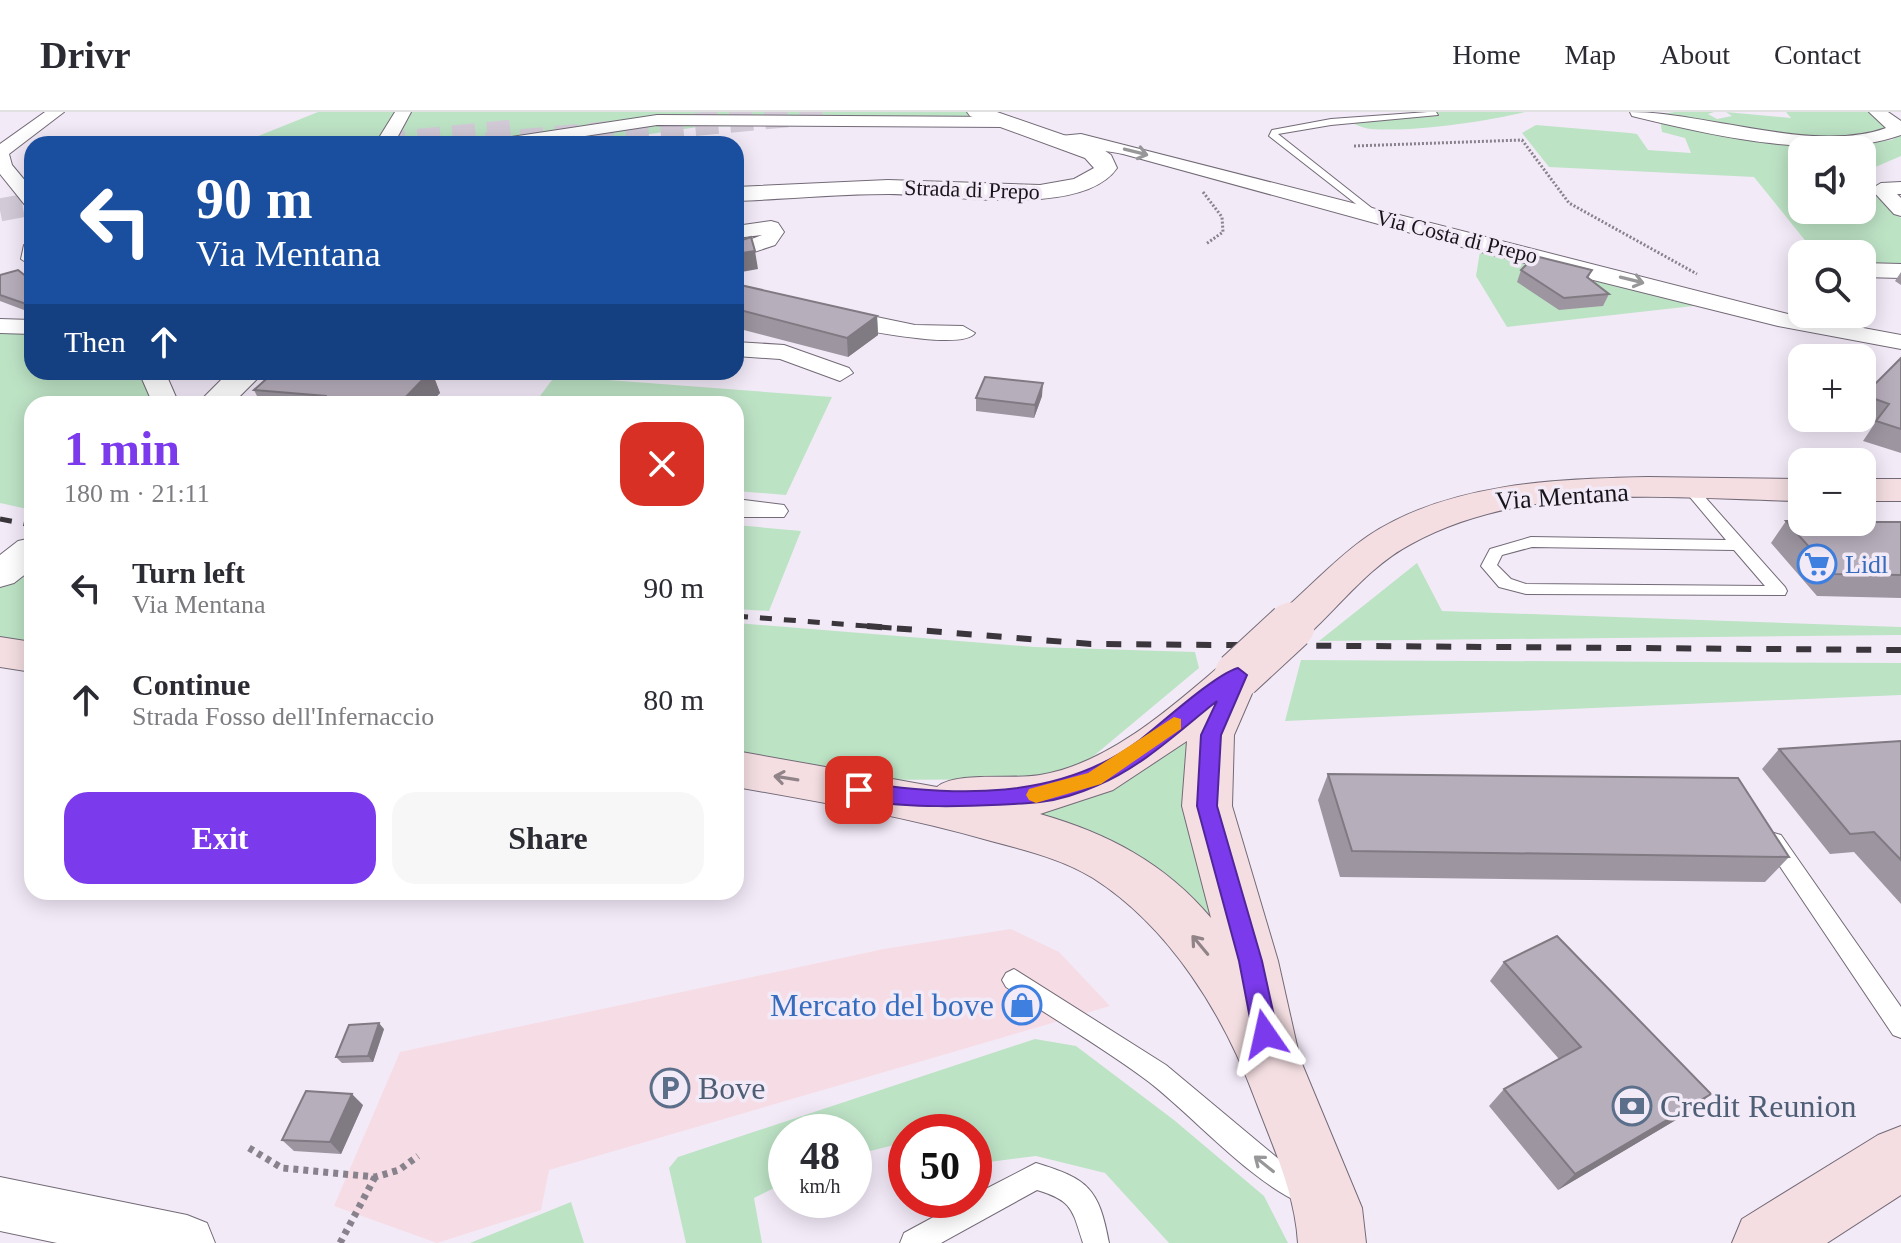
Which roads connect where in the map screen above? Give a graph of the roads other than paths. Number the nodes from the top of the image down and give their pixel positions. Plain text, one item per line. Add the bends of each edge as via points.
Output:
1 (56, 112) edge
2 (403, 112) edge
3 (977, 112) edge
4 (1432, 112) edge
5 (1638, 112) edge
6 (1877, 112) edge
7 (1005, 122) junction
8 (389, 136) edge
9 (551, 136) tunnel mouth
10 (1060, 141) junction
11 (1901, 188) edge
12 (24, 191) edge
13 (744, 194) edge
14 (1901, 210) edge
15 (1374, 215) junction
16 (744, 231) edge
17 (744, 249) edge
18 (1876, 270) edge
19 (1901, 271) edge
20 (744, 297) edge
21 (1726, 304) junction
22 (1788, 315) edge
23 (0, 326) edge
24 (24, 327) edge
25 (963, 333) dead end
26 (1899, 341) edge
27 (744, 350) edge
28 (840, 373) dead end
29 (239, 380) edge
30 (222, 396) edge
31 (1691, 490) junction
32 (1788, 490) edge
33 (1876, 490) edge
34 (1901, 490) edge
35 (744, 509) edge
36 (773, 511) dead end
37 (1738, 545) junction
38 (24, 556) edge
39 (0, 574) edge
40 (0, 652) edge
41 (24, 656) edge
42 (1238, 675) junction
43 (744, 770) edge
44 (918, 799) junction
45 (1761, 822) edge
46 (1014, 980) dead end
47 (1901, 1027) edge
48 (1270, 1059) junction
49 (1901, 1158) edge
50 (0, 1204) edge
51 (1340, 1231) edge
52 (1096, 1242) edge
53 (187, 1243) edge
54 (914, 1243) edge
55 (1766, 1243) edge

1 - 12 street via 0,152 3,166
2 - 8 street
3 - 7 street, Strada di Prepo
4 - 15 lane via 1275,132 1273,136
5 - 6 street via 1841,141 1895,131 1895,125
7 - 9 street via 657,120
7 - 10 street, Strada di Prepo
10 - 13 street, Strada di Prepo via 1093,153 1106,168 1080,185 1040,192 888,187
10 -> 15 street, Via Costa di Prepo via 1081,139 1126,149
11 - 14 street via 1881,189
15 -> 21 street, Via Costa di Prepo
16 - 17 street via 771,227 774,232 768,241
18 - 19 street
20 - 25 street via 872,325
21 - 22 lane
21 - 26 street, Via Costa di Prepo via 1786,321
23 - 24 street
27 - 28 street via 784,352
29 - 30 street
31 - 32 main road, Via Mentana
31 - 37 lane
31 - 42 main road, Via Mentana, bridge via 1541,492 1462,506 1392,538
33 - 34 main road
35 - 36 street
37 - 37 lane via 1779,591 1526,589 1505,583 1489,566 1496,552 1531,542
38 - 39 street
40 - 41 main road
42 - 44 main road, Via Mentana via 1094,779 1042,794
42 - 48 main road, Via Mentana via 1211,735 1207,806 1250,961
44 -> 43 main road
48 -> 44 main road via 1215,962 1153,896 1112,864 1061,840
45 - 47 lane
51 -> 46 lane via 1157,1073
48 - 51 main road, Via Mentana
49 - 55 main road
50 - 53 street
52 - 54 lane via 1082,1195 1036,1176

